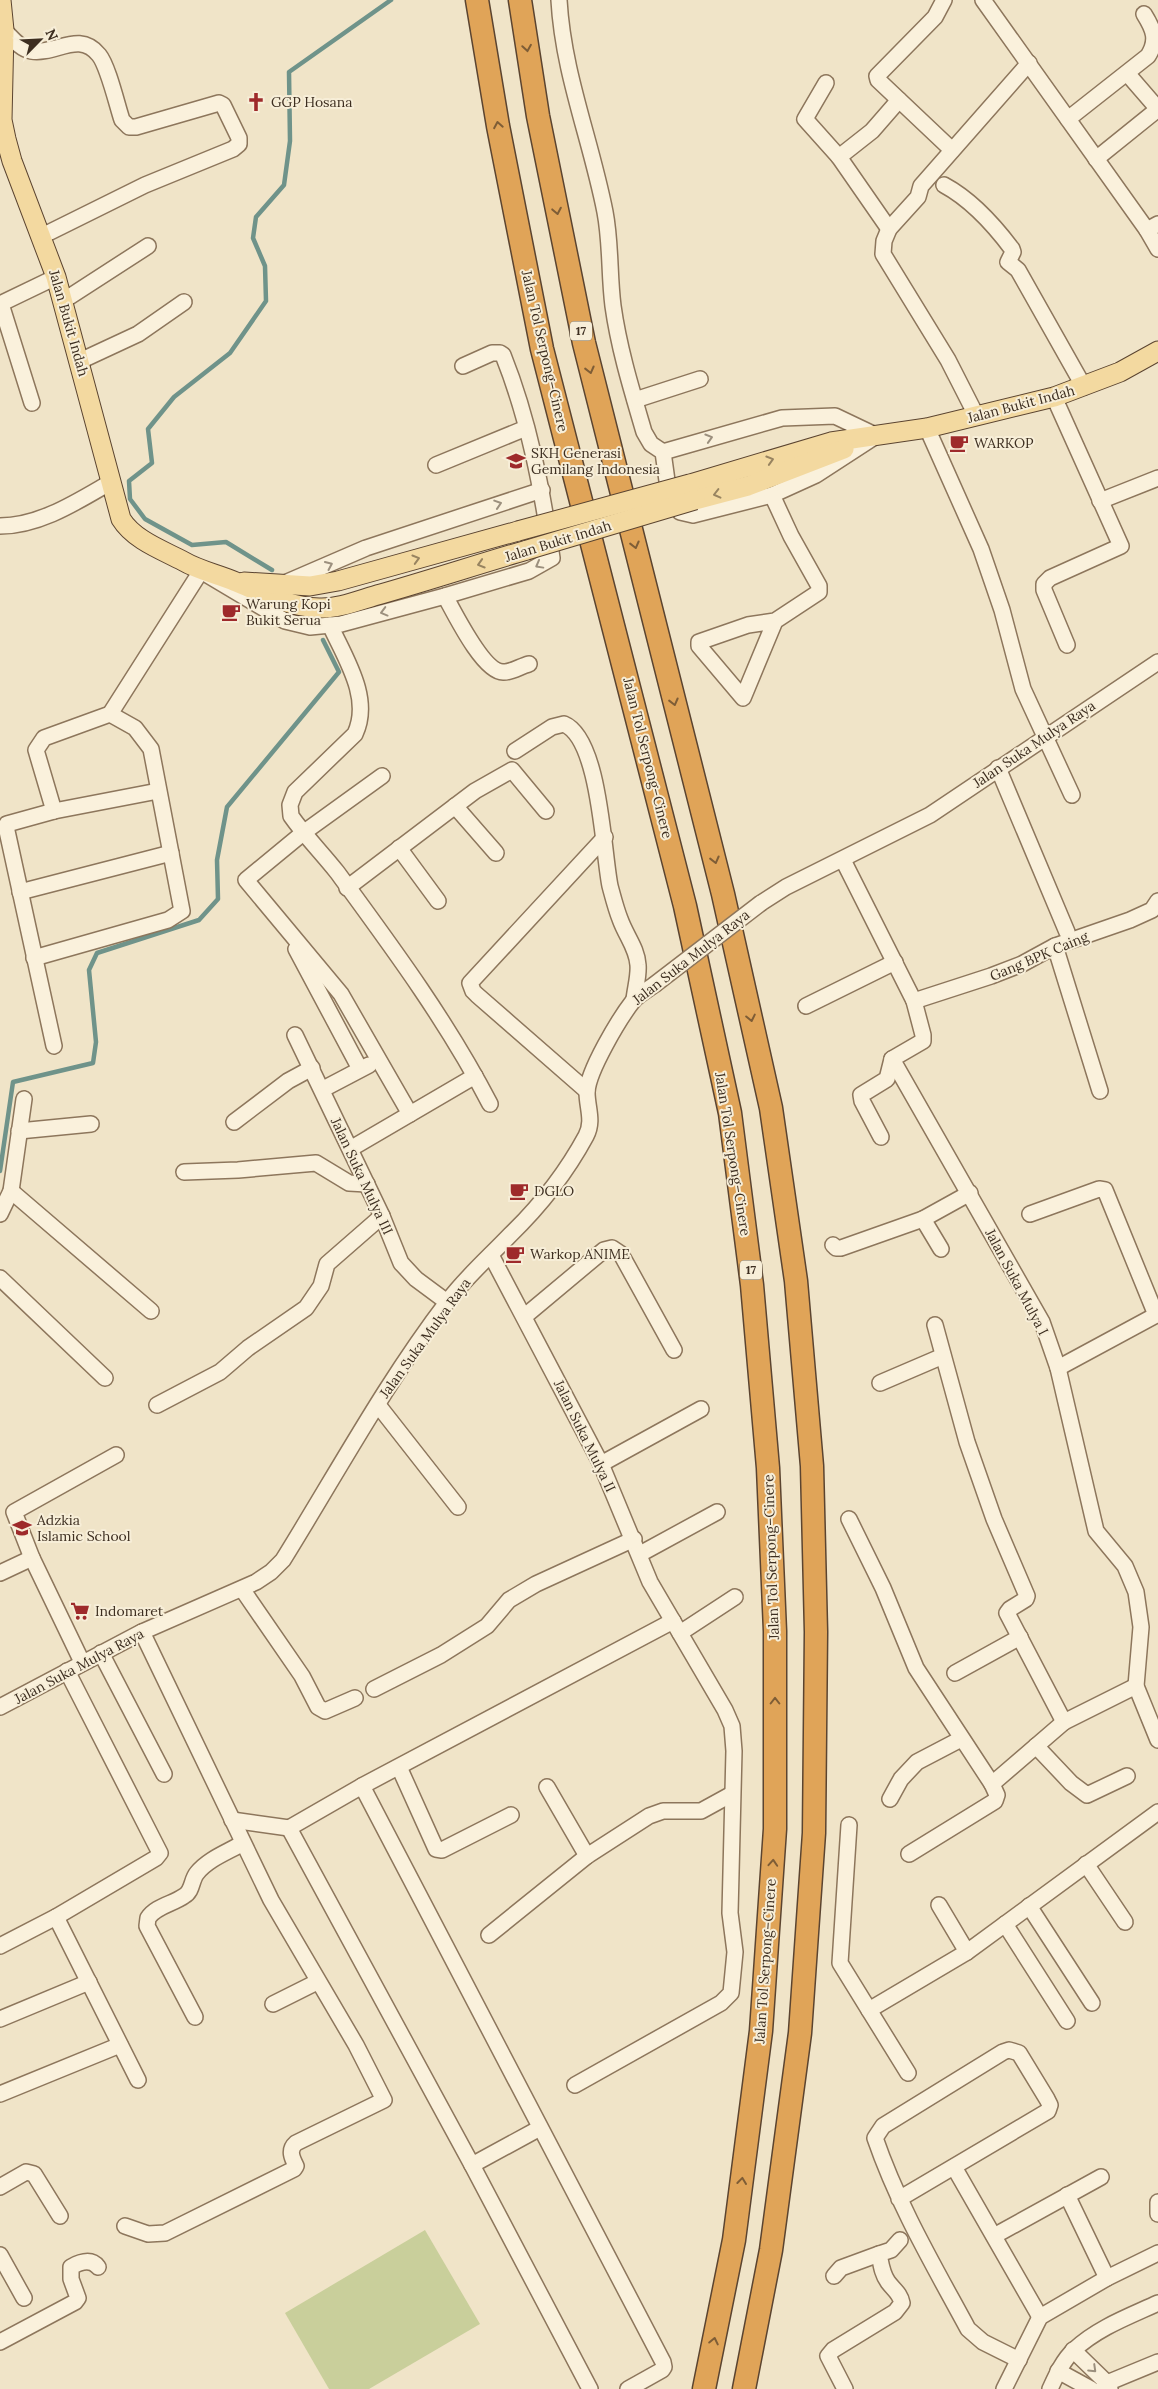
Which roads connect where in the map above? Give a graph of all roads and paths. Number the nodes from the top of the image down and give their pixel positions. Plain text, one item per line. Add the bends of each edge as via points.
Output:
1 (2, 0) edge
2 (477, 0) edge
3 (520, 0) edge
4 (559, 0) edge
5 (944, 0) edge
6 (983, 0) edge
7 (1144, 14) dead end
8 (4, 30) junction
9 (1029, 63) junction
10 (1132, 79) dead end
11 (826, 83) dead end
12 (899, 100) junction
13 (1158, 109) edge
14 (1068, 119) junction
15 (952, 150) junction
16 (839, 157) junction
17 (1096, 159) junction
18 (944, 185) dead end
19 (1153, 227) edge
20 (889, 229) junction
21 (42, 236) junction
22 (148, 246) dead end
23 (1158, 249) edge
24 (56, 277) junction
25 (63, 301) junction
26 (184, 302) dead end
27 (0, 304) edge
28 (1158, 352) edge
29 (80, 361) junction
30 (463, 366) dead end
31 (700, 379) dead end
32 (1084, 387) junction
33 (1054, 397) junction
34 (634, 400) junction
35 (32, 403) dead end
36 (976, 415) junction
37 (526, 428) junction
38 (927, 428) junction
39 (877, 436) junction
40 (663, 452) junction
41 (436, 465) dead end
42 (1158, 478) edge
43 (111, 482) junction
44 (542, 490) junction
45 (692, 492) junction
46 (772, 495) junction
47 (1100, 501) junction
48 (0, 526) edge
49 (201, 571) junction
50 (236, 581) junction
51 (284, 583) junction
52 (445, 596) junction
53 (776, 621) junction
54 (330, 625) junction
55 (1067, 645) dead end
56 (1158, 662) edge
57 (529, 664) dead end
58 (110, 714) junction
59 (1045, 736) junction
60 (515, 751) dead end
61 (998, 768) junction
62 (382, 776) dead end
63 (158, 791) junction
64 (1072, 795) dead end
65 (454, 806) junction
66 (54, 811) junction
67 (546, 811) dead end
68 (303, 833) junction
69 (605, 838) junction
70 (399, 848) junction
71 (171, 853) junction
72 (496, 853) dead end
73 (843, 860) junction
74 (348, 888) junction
75 (20, 892) junction
76 (438, 901) dead end
77 (1158, 901) edge
78 (280, 921) junction
79 (1067, 932) dead end
80 (1055, 946) junction
81 (34, 958) junction
82 (895, 962) junction
83 (634, 1000) junction
84 (914, 1001) junction
85 (806, 1006) dead end
86 (295, 1035) dead end
87 (54, 1046) dead end
88 (892, 1059) junction
89 (379, 1060) junction
90 (312, 1068) junction
91 (360, 1069) junction
92 (475, 1076) junction
93 (329, 1086) dead end
94 (587, 1091) junction
95 (1100, 1091) dead end
96 (24, 1099) dead end
97 (490, 1104) dead end
98 (410, 1114) junction
99 (234, 1122) dead end
100 (91, 1124) dead end
101 (19, 1131) junction
102 (881, 1137) dead end
103 (357, 1145) dead end
104 (184, 1172) dead end
105 (367, 1184) junction
106 (11, 1192) junction
107 (970, 1193) junction
108 (0, 1213) edge
109 (1030, 1214) dead end
110 (382, 1216) junction
111 (923, 1219) junction
112 (833, 1245) dead end
113 (941, 1249) dead end
114 (491, 1254) junction
115 (0, 1278) edge
116 (446, 1302) junction
117 (151, 1311) dead end
118 (1157, 1314) edge
119 (525, 1316) junction
120 (935, 1325) dead end
121 (674, 1350) dead end
122 (944, 1356) junction
123 (1058, 1368) junction
124 (105, 1378) dead end
125 (880, 1383) dead end
126 (378, 1404) junction
127 (157, 1405) dead end
128 (701, 1410) dead end
129 (116, 1455) dead end
130 (601, 1464) junction
131 (458, 1506) dead end
132 (717, 1512) dead end
133 (849, 1519) dead end
134 (634, 1539) junction
135 (640, 1554) junction
136 (32, 1558) junction
137 (0, 1573) edge
138 (242, 1589) junction
139 (735, 1597) dead end
140 (676, 1627) junction
141 (142, 1632) junction
142 (1020, 1637) junction
143 (101, 1653) junction
144 (82, 1662) junction
145 (67, 1671) junction
146 (955, 1673) dead end
147 (1136, 1686) junction
148 (374, 1689) dead end
149 (355, 1698) dead end
150 (0, 1707) edge
151 (1064, 1722) junction
152 (961, 1739) junction
153 (1158, 1740) edge
154 (1036, 1746) junction
155 (399, 1767) junction
156 (164, 1774) dead end
157 (1128, 1776) dead end
158 (992, 1784) junction
159 (362, 1786) junction
160 (547, 1787) dead end
161 (732, 1794) junction
162 (890, 1798) dead end
163 (1158, 1812) edge
164 (512, 1815) dead end
165 (232, 1820) junction
166 (850, 1825) dead end
167 (289, 1828) junction
168 (243, 1843) junction
169 (909, 1854) dead end
170 (587, 1856) junction
171 (1086, 1864) junction
172 (939, 1905) dead end
173 (1029, 1906) junction
174 (56, 1917) junction
175 (1125, 1922) dead end
176 (1005, 1924) junction
177 (488, 1935) dead end
178 (0, 1946) edge
179 (967, 1952) junction
180 (89, 1982) junction
181 (317, 1982) junction
182 (1092, 2003) dead end
183 (273, 2004) dead end
184 (869, 2010) junction
185 (195, 2017) dead end
186 (0, 2019) edge
187 (1066, 2021) dead end
188 (120, 2045) junction
189 (908, 2073) dead end
190 (138, 2080) dead end
191 (575, 2085) dead end
192 (0, 2094) edge
193 (540, 2128) junction
194 (472, 2165) junction
195 (954, 2167) junction
196 (1101, 2177) dead end
197 (0, 2187) edge
198 (1067, 2195) junction
199 (899, 2199) junction
200 (1158, 2202) edge
201 (1158, 2214) edge
202 (60, 2216) dead end
203 (125, 2226) dead end
204 (994, 2236) junction
205 (900, 2240) dead end
206 (1158, 2253) edge
207 (879, 2254) junction
208 (0, 2255) edge
209 (98, 2267) dead end
210 (834, 2276) dead end
211 (1107, 2278) junction
212 (24, 2298) dead end
213 (1158, 2303) edge
214 (1040, 2317) junction
215 (0, 2342) edge
216 (1073, 2350) junction
217 (1019, 2360) junction
218 (1158, 2362) edge
219 (1058, 2371) junction
220 (1106, 2387) edge
221 (590, 2389) edge
222 (628, 2389) edge
223 (704, 2389) edge
224 (744, 2389) edge
225 (845, 2389) edge
226 (1004, 2389) edge
227 (1050, 2389) edge
228 (1091, 2389) edge

1 - 8 main road, Jalan Bukit Indah
223 -> 2 highway, Jalan Tol Serpong–Cinere / 17 via 734,2240 760,2040 775,1829 774,1602 768,1468 752,1285 726,1094 685,906 542,349
3 -> 224 highway, 17 via 538,116 584,343 723,894 771,1108 796,1281 812,1466 816,1632 814,1833 800,2033 771,2250
4 - 34 street via 561,32 605,212 614,307
5 - 12 street via 936,17 877,76
6 - 9 street
7 - 14 street via 1155,38 1148,56
8 - 21 main road, Jalan Bukit Indah via 2,120 12,161
8 - 21 street via 21,47 31,51 76,42 89,46 100,56 122,120 129,126 136,127 219,103 239,138 239,144 233,149 145,185
9 - 14 street
9 - 15 street
10 - 13 street
11 - 16 street via 805,119
12 - 15 street
12 - 16 street via 872,131
13 - 17 street
14 - 17 street
15 - 20 street via 921,186 918,197
16 - 20 street
17 - 19 street
18 - 32 street via 965,200 1012,249 1008,262 1018,270
19 - 23 street
20 - 36 street via 883,254 948,360
21 - 24 main road, Jalan Bukit Indah
22 - 25 street
24 - 25 main road, Jalan Bukit Indah
24 - 27 street
25 - 29 main road, Jalan Bukit Indah
26 - 29 street via 138,334
27 - 35 street
28 - 32 main road, Jalan Bukit Indah
29 - 43 main road, Jalan Bukit Indah
30 - 37 street via 492,353 503,355
31 - 34 street
32 - 33 main road, Jalan Bukit Indah
33 - 36 main road, Jalan Bukit Indah
33 - 47 street
34 - 40 street via 644,432 651,444
36 - 38 main road, Jalan Bukit Indah
37 - 41 street
37 - 44 street
38 - 39 main road, Jalan Bukit Indah
38 - 59 street via 981,549 1002,610 1019,679
40 -> 39 street via 782,418 835,416
39 - 45 main road, Jalan Bukit Indah via 748,486
39 - 46 street via 816,475
40 - 46 street via 668,488 680,512 693,515
42 - 47 street
43 - 48 street via 65,508 26,522
43 - 49 main road, Jalan Bukit Indah via 126,526 139,537
51 -> 44 street via 366,548
44 -> 52 street via 552,558 529,571
45 -> 50 main road, Jalan Bukit Indah, bridge via 527,550 396,590 320,608 266,596
51 -> 45 main road, Jalan Bukit Indah, bridge via 310,586 338,581 518,531
46 - 53 street via 819,589 818,594
47 - 55 street via 1121,546 1050,578 1044,584
49 - 50 main road, Jalan Bukit Indah
49 - 54 street via 285,620 310,627
49 - 58 street
50 - 51 main road, Jalan Bukit Indah
52 -> 54 street
52 - 57 street via 475,647 493,669 503,673
53 - 53 street via 748,625 699,642 743,698
54 - 68 street via 362,707 355,734 295,792 290,805 291,816
56 - 59 street, Jalan Suka Mulya Raya
58 - 63 street via 135,728 149,744
58 - 66 street via 44,738 38,745 36,750
59 - 61 street, Jalan Suka Mulya Raya
59 - 64 street
60 - 69 street via 552,728 564,724 569,726 580,742 594,779
61 - 73 street, Jalan Suka Mulya Raya via 930,815
61 - 79 street
62 - 68 street
63 - 66 street
63 - 71 street
65 - 67 street via 512,770
65 - 70 street
65 - 72 street
66 - 75 street via 7,824
68 - 74 street
68 - 78 street via 246,880
69 - 83 street via 610,885 620,919 635,948 638,967
69 - 94 street via 470,983 472,991
70 - 74 street
70 - 76 street
71 - 75 street
71 - 81 street via 182,908 176,916
73 - 82 street
73 - 83 street, Jalan Suka Mulya Raya, bridge via 786,887 761,903
74 - 92 street via 411,972
75 - 81 street
77 - 80 street, Gang BPK Caing via 1152,910 1130,920
78 - 89 street via 341,994
78 - 91 street
80 - 84 street, Gang BPK Caing via 1022,964
80 - 95 street
81 - 87 street
82 - 84 street
82 - 85 street
83 - 94 street, Jalan Suka Mulya Raya via 603,1049
84 - 88 street via 923,1041
86 - 90 street, Jalan Suka Mulya III
88 - 102 street via 887,1079 863,1093 861,1098
88 - 107 street, Jalan Suka Mulya I
89 - 91 street
89 - 98 street
90 - 99 street via 288,1081
90 - 105 street, Jalan Suka Mulya III
91 - 93 street
92 - 97 street
92 - 98 street
94 - 114 street, Jalan Suka Mulya Raya via 590,1122 585,1138 552,1190
96 - 101 street
98 - 103 street
100 - 101 street
101 - 106 street
104 - 105 street via 316,1163 349,1183
105 - 110 street, Jalan Suka Mulya III
106 - 108 street
106 - 117 street
107 - 111 street
107 - 123 street, Jalan Suka Mulya I via 1042,1322
109 - 118 street via 1099,1189 1105,1190
110 - 116 street, Jalan Suka Mulya III via 401,1263
110 - 127 street via 327,1264 321,1286 306,1308 248,1348 220,1372
111 - 112 street via 841,1248
111 - 113 street
114 - 116 street, Jalan Suka Mulya Raya via 464,1279
114 - 119 street, Jalan Suka Mulya II
115 - 124 street
116 - 126 street, Jalan Suka Mulya Raya
118 - 123 street
119 - 121 street via 604,1250 612,1248 622,1254
119 - 130 street, Jalan Suka Mulya II
120 - 122 street
122 - 125 street
122 - 142 street via 967,1442 994,1520 1027,1596 1008,1612
123 - 147 street, Jalan Suka Mulya I via 1096,1531 1126,1566 1136,1592 1141,1627
126 - 131 street
126 - 138 street, Jalan Suka Mulya Raya via 283,1560 271,1572
128 - 130 street
129 - 136 street via 14,1512
130 - 134 street, Jalan Suka Mulya II
132 - 135 street
133 - 152 street via 883,1588 916,1668
134 - 135 street, Jalan Suka Mulya II
134 - 148 street via 536,1584 509,1600 488,1626 441,1655
135 - 140 street, Jalan Suka Mulya II via 650,1582
136 - 137 street
136 - 144 street
138 - 141 street, Jalan Suka Mulya Raya
138 - 149 street via 302,1676 318,1707 326,1711
139 - 140 street
140 - 155 street
140 - 161 street, Jalan Suka Mulya II via 732,1726
141 - 143 street, Jalan Suka Mulya Raya
141 - 165 street
142 - 146 street
142 - 151 street
143 - 144 street, Jalan Suka Mulya Raya
143 - 156 street
144 - 145 street, Jalan Suka Mulya Raya
145 - 150 street, Jalan Suka Mulya Raya
145 - 174 street via 159,1849 159,1855
147 - 151 street
147 - 153 street, Jalan Suka Mulya I
151 - 154 street
152 - 158 street
152 - 162 street via 917,1762 901,1779
154 - 157 street via 1087,1795
154 - 158 street
155 - 159 street
155 - 164 street via 436,1849 442,1850
158 - 169 street via 997,1795 994,1801
159 - 167 street
159 - 193 street
160 - 170 street
161 - 170 street via 701,1811 656,1812
161 - 191 street, Jalan Suka Mulya II via 730,1913 735,1952 731,1994 721,2003
163 - 171 street
165 - 167 street
165 - 168 street
166 - 184 street via 840,1963
167 - 194 street
168 - 181 street
168 - 185 street via 208,1862 195,1875 192,1888 186,1895 154,1911 148,1918 148,1926
170 - 177 street
171 - 173 street
171 - 175 street
172 - 179 street
173 - 176 street
173 - 182 street
174 - 178 street
174 - 180 street
176 - 179 street
176 - 187 street
179 - 184 street
180 - 186 street
180 - 188 street
181 - 183 street
181 - 203 street via 356,2045 384,2100 296,2143 291,2155 296,2166 294,2170 213,2210 158,2235
184 - 189 street
188 - 190 street
188 - 192 street
193 - 194 street
193 - 222 street via 663,2362 663,2369
194 - 221 street
195 - 199 street
195 - 199 street via 1050,2108 1019,2053 1003,2052 877,2132 875,2138
195 - 204 street
196 - 198 street
197 - 202 street via 30,2172
198 - 204 street
198 - 211 street
199 - 217 street via 968,2328 983,2342
200 - 201 street
204 - 214 street
205 - 207 street via 891,2250
206 - 211 street
207 - 210 street via 841,2268
207 - 225 street via 882,2271 902,2303 895,2312 830,2353 829,2359
208 - 212 street
209 - 215 street via 89,2261 71,2268 78,2298 75,2302
211 - 214 street
213 - 216 street via 1107,2326
214 - 217 street
216 - 219 street
216 -> 220 street
217 - 226 street
218 - 220 street
219 - 227 street
219 - 228 street

